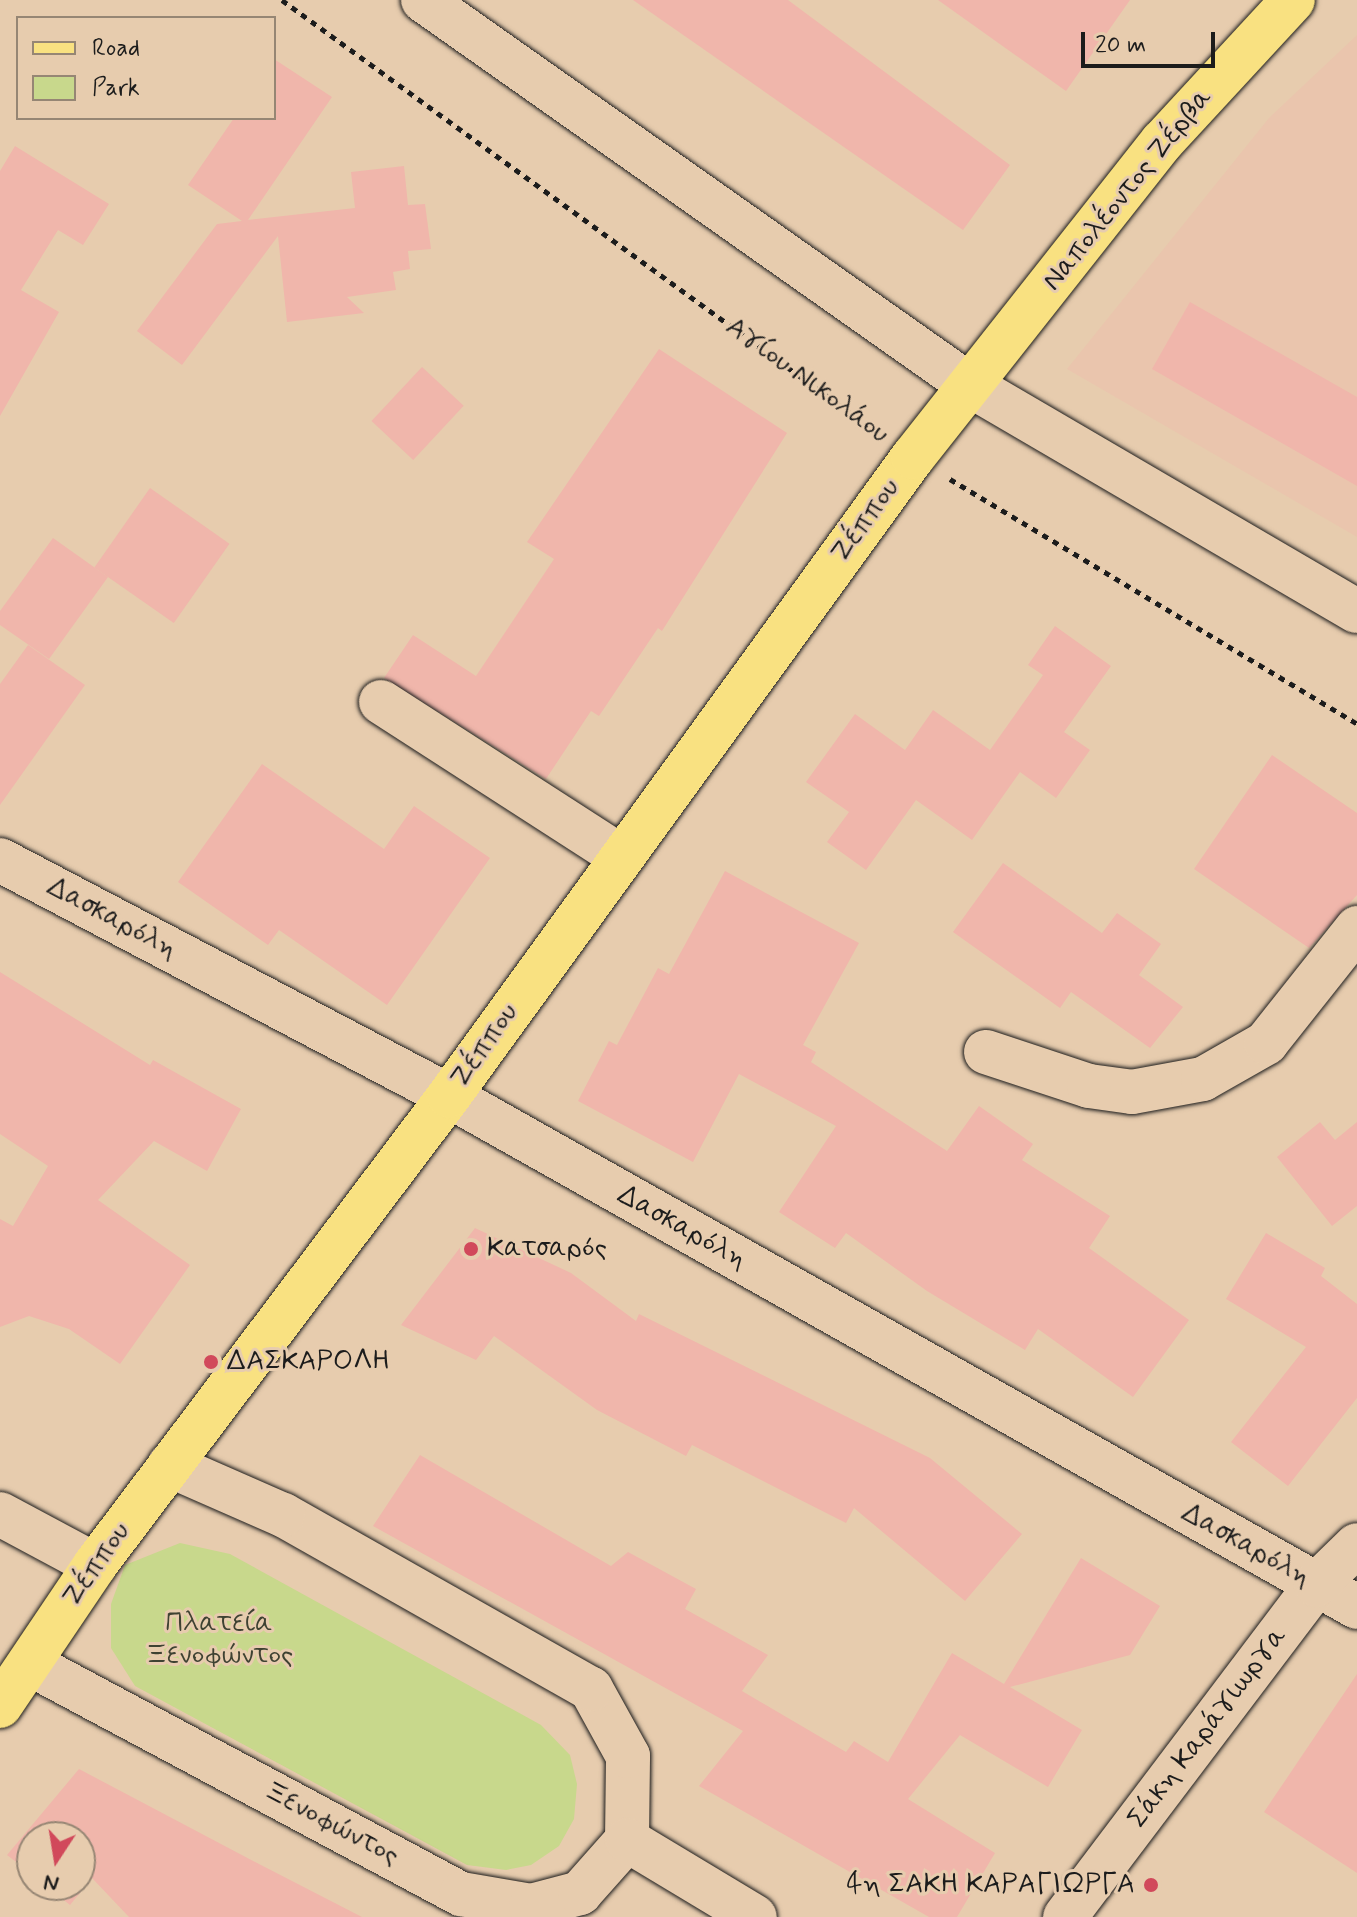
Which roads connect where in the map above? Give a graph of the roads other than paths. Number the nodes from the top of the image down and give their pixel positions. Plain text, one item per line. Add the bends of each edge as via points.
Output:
1 (423, 0) edge
2 (1293, 0) edge
3 (968, 384) junction
4 (1357, 611) edge
5 (381, 702) dead end
6 (620, 856) junction
7 (0, 860) edge
8 (1357, 928) edge
9 (986, 1052) dead end
10 (449, 1096) junction
11 (169, 1465) junction
12 (0, 1514) edge
13 (1357, 1545) edge
14 (95, 1565) junction
15 (1316, 1585) junction
16 (1357, 1607) edge
17 (30, 1664) junction
18 (1, 1703) edge
19 (627, 1840) junction
20 (755, 1917) edge
21 (1065, 1917) edge

1 - 3 street
2 - 3 main road, Ναπολέοντος Ζέρβα via 1162,142
3 - 4 street
3 - 6 main road, Ζέππου
5 - 6 street
6 - 10 main road, Ζέππου
7 - 10 street, Δασκαρόλη
8 - 9 street via 1266,1043 1203,1079 1132,1092 1089,1086
10 - 11 main road, Ζέππου via 239,1380
10 - 15 street, Δασκαρόλη
11 - 14 main road, Ζέππου
11 - 19 street via 283,1515 591,1689 628,1756
12 - 14 street
13 - 15 street, Σάκη Καράγιωργα
14 - 17 main road, Ζέππου
15 - 16 street, Δασκαρόλη
15 - 21 street, Σάκη Καράγιωργα
17 - 18 main road, Ζέππου
17 - 19 street, Ξενοφώντος via 461,1894 531,1906 580,1893
19 - 20 street

